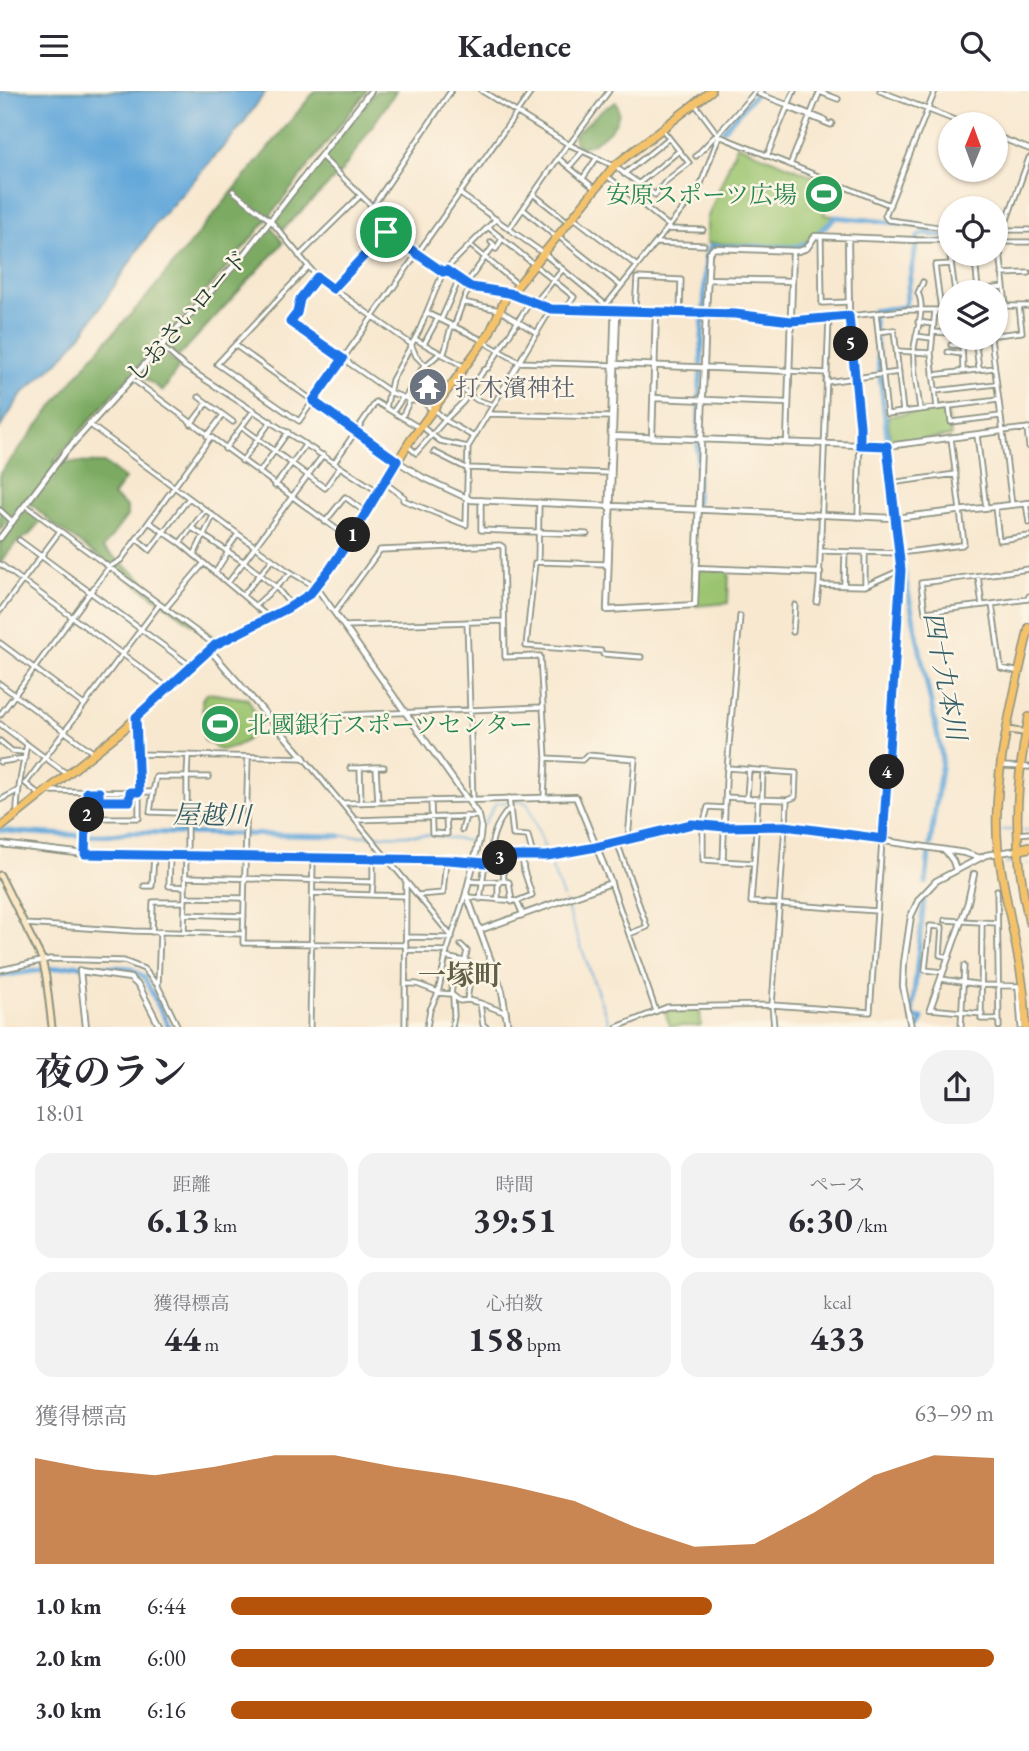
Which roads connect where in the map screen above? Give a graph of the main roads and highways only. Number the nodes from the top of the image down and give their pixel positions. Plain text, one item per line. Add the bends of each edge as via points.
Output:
1 (711, 91) edge
2 (1029, 627) edge
3 (1028, 637) edge
4 (1029, 717) edge
5 (1008, 730) junction
6 (1027, 733) edge
7 (2, 827) edge
8 (1029, 849) edge
9 (1018, 850) junction
10 (0, 875) edge
11 (1029, 922) edge
12 (52, 1027) edge
13 (1023, 1027) edge

1 - 7 main road via 614,166 509,293 484,342 407,446 317,587 292,606 212,647 136,717
2 - 3 main road
3 - 5 main road
4 - 6 main road
5 - 6 main road
5 - 13 main road via 998,800 999,852
6 - 9 main road via 1020,767
8 - 9 highway
9 - 11 main road
10 - 12 main road via 42,960

